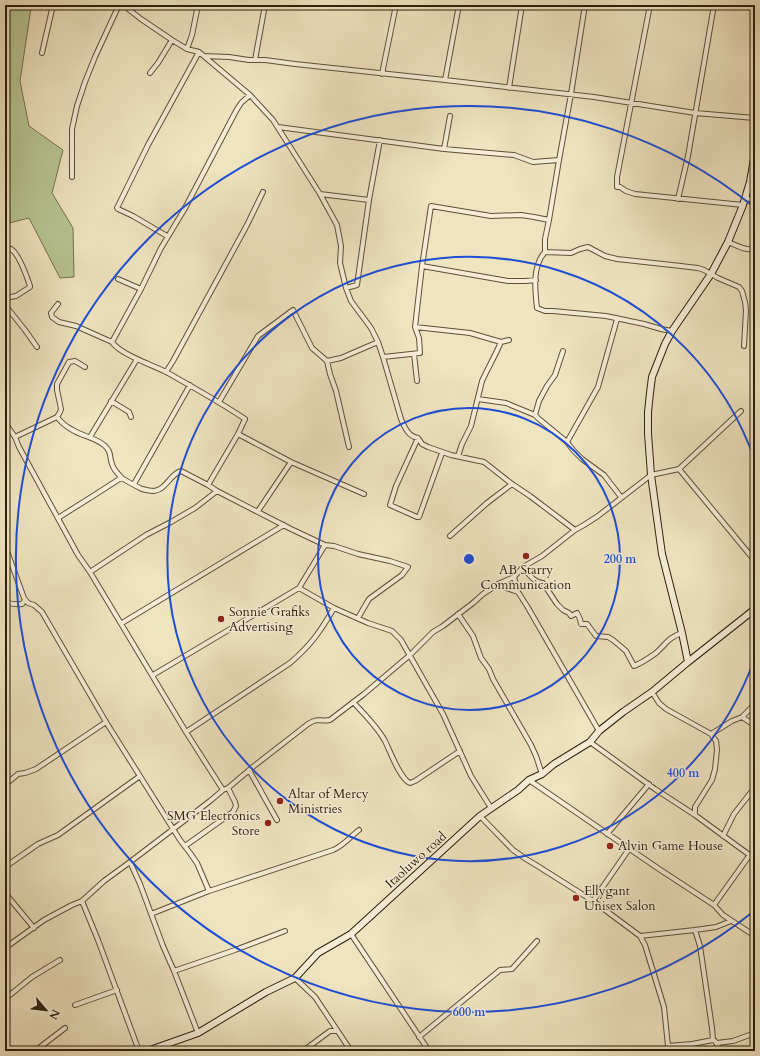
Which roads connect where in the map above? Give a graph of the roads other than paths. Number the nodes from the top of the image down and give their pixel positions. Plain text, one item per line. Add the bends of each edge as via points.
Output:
1 (53, 5) edge
2 (120, 5) edge
3 (198, 5) edge
4 (265, 5) edge
5 (396, 5) edge
6 (459, 5) edge
7 (522, 5) edge
8 (586, 5) edge
9 (650, 5) edge
10 (714, 5) edge
11 (126, 6) edge
12 (172, 40) junction
13 (187, 49) junction
14 (199, 52) junction
15 (42, 53) dead end
16 (204, 56) junction
17 (255, 60) junction
18 (150, 73) dead end
19 (382, 74) junction
20 (445, 80) junction
21 (509, 88) junction
22 (571, 94) junction
23 (250, 95) junction
24 (632, 103) junction
25 (695, 113) junction
26 (450, 116) dead end
27 (755, 118) edge
28 (278, 127) junction
29 (380, 140) junction
30 (444, 149) junction
31 (755, 153) edge
32 (559, 160) junction
33 (72, 177) dead end
34 (263, 192) dead end
35 (320, 194) junction
36 (678, 198) junction
37 (745, 198) junction
38 (369, 200) junction
39 (755, 200) edge
40 (743, 205) junction
41 (549, 220) junction
42 (167, 236) junction
43 (728, 242) junction
44 (5, 248) edge
45 (755, 248) edge
46 (546, 252) junction
47 (422, 266) junction
48 (711, 274) junction
49 (118, 279) dead end
50 (536, 280) junction
51 (346, 288) junction
52 (141, 289) junction
53 (5, 298) edge
54 (58, 304) dead end
55 (5, 305) edge
56 (617, 319) junction
57 (415, 327) junction
58 (672, 331) junction
59 (509, 340) dead end
60 (112, 342) junction
61 (378, 342) junction
62 (501, 342) junction
63 (744, 346) dead end
64 (37, 347) dead end
65 (563, 351) dead end
66 (414, 354) junction
67 (383, 357) junction
68 (137, 359) junction
69 (326, 361) junction
70 (85, 367) dead end
71 (166, 372) junction
72 (417, 381) dead end
73 (190, 385) junction
74 (478, 399) junction
75 (111, 401) junction
76 (219, 402) junction
77 (741, 410) dead end
78 (535, 415) junction
79 (57, 417) junction
80 (131, 417) dead end
81 (5, 423) edge
82 (238, 434) junction
83 (15, 437) junction
84 (90, 437) junction
85 (418, 438) junction
86 (567, 442) junction
87 (348, 447) dead end
88 (442, 453) junction
89 (458, 456) junction
90 (291, 462) junction
91 (679, 469) junction
92 (652, 475) junction
93 (121, 478) junction
94 (134, 484) junction
95 (512, 484) junction
96 (208, 485) junction
97 (217, 491) junction
98 (364, 494) dead end
99 (621, 497) junction
100 (258, 511) junction
101 (58, 518) junction
102 (284, 525) junction
103 (575, 530) junction
104 (450, 536) dead end
105 (325, 545) junction
106 (5, 550) edge
107 (755, 561) edge
108 (523, 567) junction
109 (90, 572) junction
110 (514, 577) junction
111 (498, 584) junction
112 (299, 588) junction
113 (518, 592) junction
114 (25, 600) junction
115 (5, 602) edge
116 (334, 608) junction
117 (755, 609) edge
118 (458, 614) junction
119 (358, 618) junction
120 (122, 623) junction
121 (682, 633) junction
122 (410, 655) junction
123 (688, 662) junction
124 (153, 675) junction
125 (652, 692) junction
126 (353, 702) junction
127 (755, 704) edge
128 (742, 717) junction
129 (106, 722) junction
130 (755, 726) edge
131 (599, 731) junction
132 (186, 732) junction
133 (711, 734) junction
134 (590, 742) junction
135 (460, 751) junction
136 (249, 770) junction
137 (542, 774) junction
138 (140, 776) junction
139 (529, 780) junction
140 (5, 784) edge
141 (649, 784) junction
142 (228, 788) junction
143 (755, 789) edge
144 (223, 790) junction
145 (491, 808) junction
146 (695, 815) junction
147 (480, 816) junction
148 (277, 820) dead end
149 (174, 829) junction
150 (359, 830) dead end
151 (607, 834) junction
152 (723, 836) junction
153 (185, 846) junction
154 (629, 849) junction
155 (749, 856) junction
156 (755, 860) edge
157 (130, 862) junction
158 (5, 867) edge
159 (209, 891) junction
160 (5, 893) edge
161 (82, 900) junction
162 (593, 901) junction
163 (714, 905) junction
164 (152, 914) junction
165 (731, 921) junction
166 (34, 928) junction
167 (695, 930) junction
168 (285, 931) dead end
169 (351, 934) junction
170 (640, 936) junction
171 (755, 936) edge
172 (538, 941) dead end
173 (5, 948) edge
174 (60, 960) dead end
175 (755, 965) edge
176 (755, 970) edge
177 (174, 971) junction
178 (296, 978) junction
179 (117, 990) junction
180 (5, 999) edge
181 (75, 1005) dead end
182 (65, 1028) dead end
183 (337, 1031) junction
184 (198, 1033) junction
185 (755, 1033) edge
186 (419, 1037) junction
187 (715, 1042) junction
188 (668, 1046) junction
189 (35, 1051) edge
190 (139, 1051) edge
191 (147, 1051) edge
192 (303, 1051) edge
193 (351, 1051) edge
194 (429, 1051) edge
195 (666, 1051) edge
196 (721, 1051) edge

1 - 15 street
2 - 33 street via 95,56 77,106 72,129
3 - 13 street
4 - 17 street
5 - 19 street
6 - 20 street
7 - 21 street
8 - 22 street
9 - 24 street
10 - 25 street
11 - 12 street via 151,27
12 - 13 street
12 - 18 street
13 - 14 street
14 - 16 street
14 - 42 street via 117,207
16 - 17 street
16 - 23 street
17 - 19 street
19 - 20 street
20 - 21 street
21 - 22 street
22 - 24 street
22 - 32 street
23 - 28 street
23 - 42 street via 236,111 184,210
24 - 25 street
24 - 36 street via 617,187 635,194
25 - 27 street
25 - 36 street
26 - 30 street
28 - 29 street
28 - 35 street
29 - 30 street
29 - 38 street
30 - 32 street via 514,155 533,162
31 - 37 street
32 - 41 street
34 - 71 street
35 - 38 street
35 - 51 street via 338,224 340,263
36 - 40 street
37 - 39 street
37 - 40 street
38 - 51 street via 357,285
40 - 43 street
41 - 46 street via 545,239
41 - 47 street via 521,215 491,216 432,206
42 - 52 street
43 - 45 street via 748,250
43 - 48 street
44 - 53 street via 16,253 30,286 16,296
46 - 48 street via 571,253 588,247 617,259 698,268
46 - 50 street via 538,262
47 - 50 street via 508,281
47 - 57 street
48 - 58 street
48 - 63 street via 739,287 742,291 746,310
49 - 52 street
50 - 56 street via 537,308
51 - 61 street via 351,301
52 - 60 street
54 - 60 street via 51,312 54,318
55 - 64 street
56 - 58 street
56 - 86 street via 598,387
57 - 62 street via 470,332
57 - 66 street via 420,353
58 - 92 street via 652,377 648,412
59 - 62 street
60 - 68 street
61 - 67 street
61 - 69 street via 341,358
62 - 74 street via 482,381
65 - 78 street via 555,375 539,400
66 - 67 street
66 - 72 street
67 - 85 street via 404,426 412,437
68 - 71 street
68 - 75 street
69 - 76 street via 312,348 293,310 258,336
69 - 87 street via 336,391
70 - 79 street via 75,360 69,362 63,372 57,386 60,410
71 - 73 street
73 - 76 street
73 - 94 street
74 - 78 street via 506,403
74 - 89 street via 471,426
75 - 80 street via 129,412
75 - 84 street
76 - 82 street via 245,419
77 - 91 street
78 - 86 street
79 - 83 street
79 - 84 street via 66,427
81 - 83 street
82 - 90 street
82 - 96 street
83 - 101 street
84 - 93 street via 108,448 111,464
85 - 88 street via 422,444
85 - 88 street via 390,505 419,517
86 - 99 street via 582,459 604,475
88 - 89 street
89 - 95 street via 484,462
90 - 98 street
90 - 100 street
91 - 92 street
91 - 107 street
92 - 99 street
92 - 121 street via 662,554
93 - 94 street
93 - 101 street
94 - 96 street via 154,491 167,484 181,471
95 - 103 street
95 - 104 street
96 - 97 street
97 - 100 street
97 - 109 street via 195,508 146,535
99 - 103 street
100 - 102 street
101 - 109 street
102 - 105 street
102 - 120 street
103 - 108 street via 542,556
105 - 112 street
105 - 119 street via 408,567 402,575 369,599
106 - 114 street
108 - 110 street
108 - 121 street via 539,583 543,583 570,616 577,613 581,624 587,624 596,636 610,638 626,651 634,666 656,652 670,638
109 - 120 street
110 - 111 street
110 - 113 street
111 - 113 street
111 - 118 street
112 - 116 street
112 - 124 street
113 - 131 street
114 - 115 street via 18,605
114 - 129 street via 42,612
116 - 119 street
116 - 132 street via 303,652 290,663
117 - 123 street, Itaoluwo road
118 - 122 street via 433,632
118 - 137 street via 473,636 480,658 489,669 531,745
119 - 122 street via 392,632 401,640
120 - 124 street
121 - 123 street
122 - 126 street
122 - 135 street via 443,714
123 - 125 street, Itaoluwo road
124 - 132 street
125 - 131 street, Itaoluwo road
125 - 133 street via 666,709
126 - 135 street via 381,735 407,782 415,781
126 - 136 street via 330,720 314,720
127 - 128 street
128 - 130 street
128 - 133 street
129 - 138 street
129 - 140 street via 36,769 18,774
131 - 134 street, Itaoluwo road
132 - 144 street
133 - 146 street via 716,741 715,769 712,780 695,807
134 - 137 street, Itaoluwo road
134 - 141 street
135 - 145 street via 471,776
136 - 142 street
136 - 148 street
137 - 139 street, Itaoluwo road
138 - 149 street
138 - 158 street via 58,835 38,844
139 - 145 street, Itaoluwo road
139 - 151 street
141 - 146 street
141 - 151 street
142 - 144 street
142 - 153 street via 236,806 233,812
143 - 152 street via 734,814
144 - 149 street
145 - 147 street, Itaoluwo road
146 - 152 street
147 - 162 street via 513,850
147 - 169 street, Itaoluwo road
149 - 153 street
149 - 157 street
150 - 159 street via 333,850
151 - 154 street
152 - 155 street
153 - 159 street via 197,863
154 - 162 street
154 - 163 street
155 - 156 street
155 - 163 street
157 - 161 street
157 - 164 street
159 - 164 street
160 - 166 street
161 - 166 street
161 - 179 street
162 - 170 street
163 - 165 street
164 - 177 street
165 - 167 street
165 - 171 street
166 - 173 street
167 - 170 street
167 - 187 street via 700,946
168 - 177 street
169 - 178 street, Itaoluwo road via 318,953
169 - 186 street
170 - 188 street via 664,1007
172 - 186 street via 512,969 500,970
174 - 180 street via 32,977
175 - 176 street
177 - 184 street
178 - 183 street via 315,997
178 - 184 street, Itaoluwo road via 266,992
179 - 181 street
179 - 190 street
182 - 189 street
183 - 192 street via 330,1031
183 - 193 street
184 - 191 street, Itaoluwo road
185 - 187 street via 733,1041
186 - 194 street
187 - 188 street
187 - 196 street
188 - 195 street

